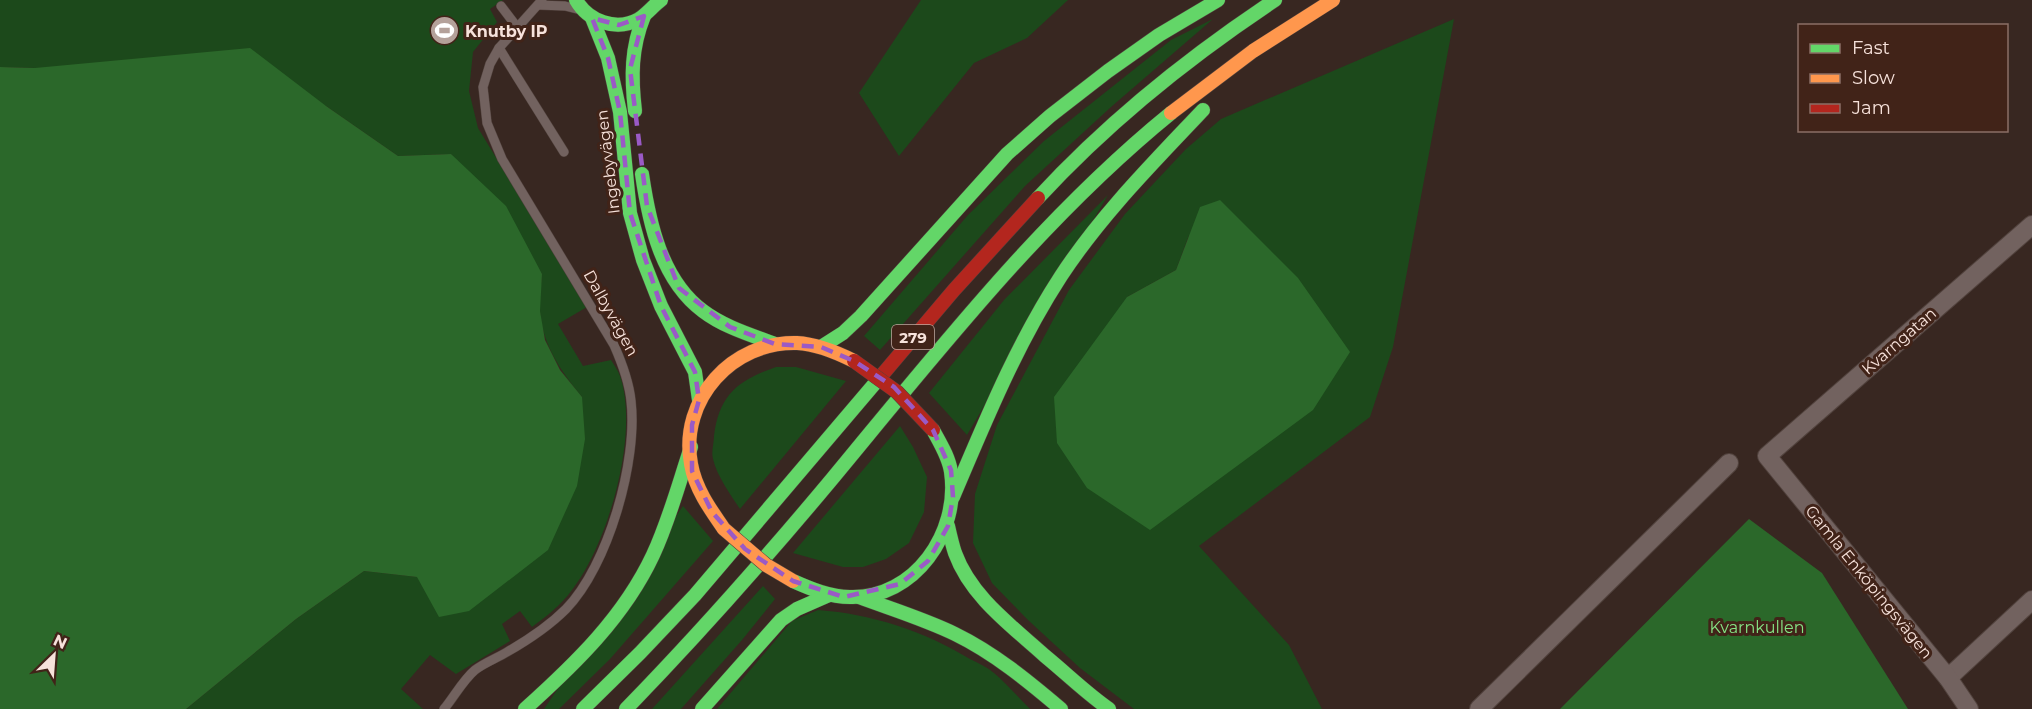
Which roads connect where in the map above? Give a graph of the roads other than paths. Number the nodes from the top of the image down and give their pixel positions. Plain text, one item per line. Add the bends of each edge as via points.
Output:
1 (1218, 0) edge
2 (1275, 0) edge
3 (1333, 0) edge
4 (657, 2) edge
5 (540, 3) edge
6 (501, 6) dead end
7 (583, 9) edge
8 (644, 16) junction
9 (517, 27) junction
10 (1266, 43) junction
11 (499, 48) junction
12 (636, 121) dead end
13 (564, 152) dead end
14 (641, 164) dead end
15 (2032, 225) edge
16 (775, 344) junction
17 (821, 347) junction
18 (699, 400) junction
19 (690, 447) junction
20 (1767, 456) joint
21 (1729, 463) dead end
22 (953, 497) junction
23 (948, 526) junction
24 (829, 594) junction
25 (859, 597) junction
26 (2032, 600) edge
27 (1948, 678) junction
28 (444, 709) edge
29 (525, 709) edge
30 (583, 709) edge
31 (626, 709) edge
32 (702, 709) edge
33 (1061, 709) edge
34 (1109, 709) edge
35 (1479, 709) edge
36 (1969, 709) edge

1 - 17 main road via 1159,35 1050,116 1007,154 861,316
2 - 30 main road, 279 via 1174,73 1107,129 1057,178 954,289 700,590
3 - 10 main road, 279
4 - 8 main road
5 - 7 lane, Dalbyvägen
5 - 9 lane, Dalbyvägen
6 - 9 lane
7 - 8 main road via 619,25
7 - 18 main road, Ingebyvägen via 608,58 620,112 632,222 643,260 695,372
8 - 12 main road, Ingebyvägen via 630,69
9 - 11 lane, Dalbyvägen
10 - 22 main road via 1135,181 1061,276 1023,340
10 - 31 main road, 279 via 1193,95 1129,148 1077,199 976,306 724,606
11 - 13 lane
11 - 28 lane, Dalbyvägen via 483,87 487,123 502,159 615,345 625,367 633,436 629,466 612,524 589,580 566,609 540,632 476,670
14 - 16 main road, Ingebyvägen via 646,206 660,249 679,288 701,310 730,327
15 - 20 street, Kvarngatan
16 - 17 main road
16 - 18 main road via 726,366
17 - 22 main road, bridge via 855,361 914,406 945,453
18 - 19 main road
19 - 24 main road, bridge via 692,471 701,493 724,529 766,565 793,581
19 - 29 main road via 653,555 629,598 588,650
20 - 27 street, Gamla Enköpingsvägen
21 - 35 street
22 - 23 main road
23 - 25 main road via 939,546 914,574 890,588
23 - 34 main road via 955,554 977,591 999,617
24 - 25 main road
24 - 32 main road via 781,620
25 - 33 main road via 971,643 1022,676
26 - 27 street
27 - 36 street, Gamla Enköpingsvägen

